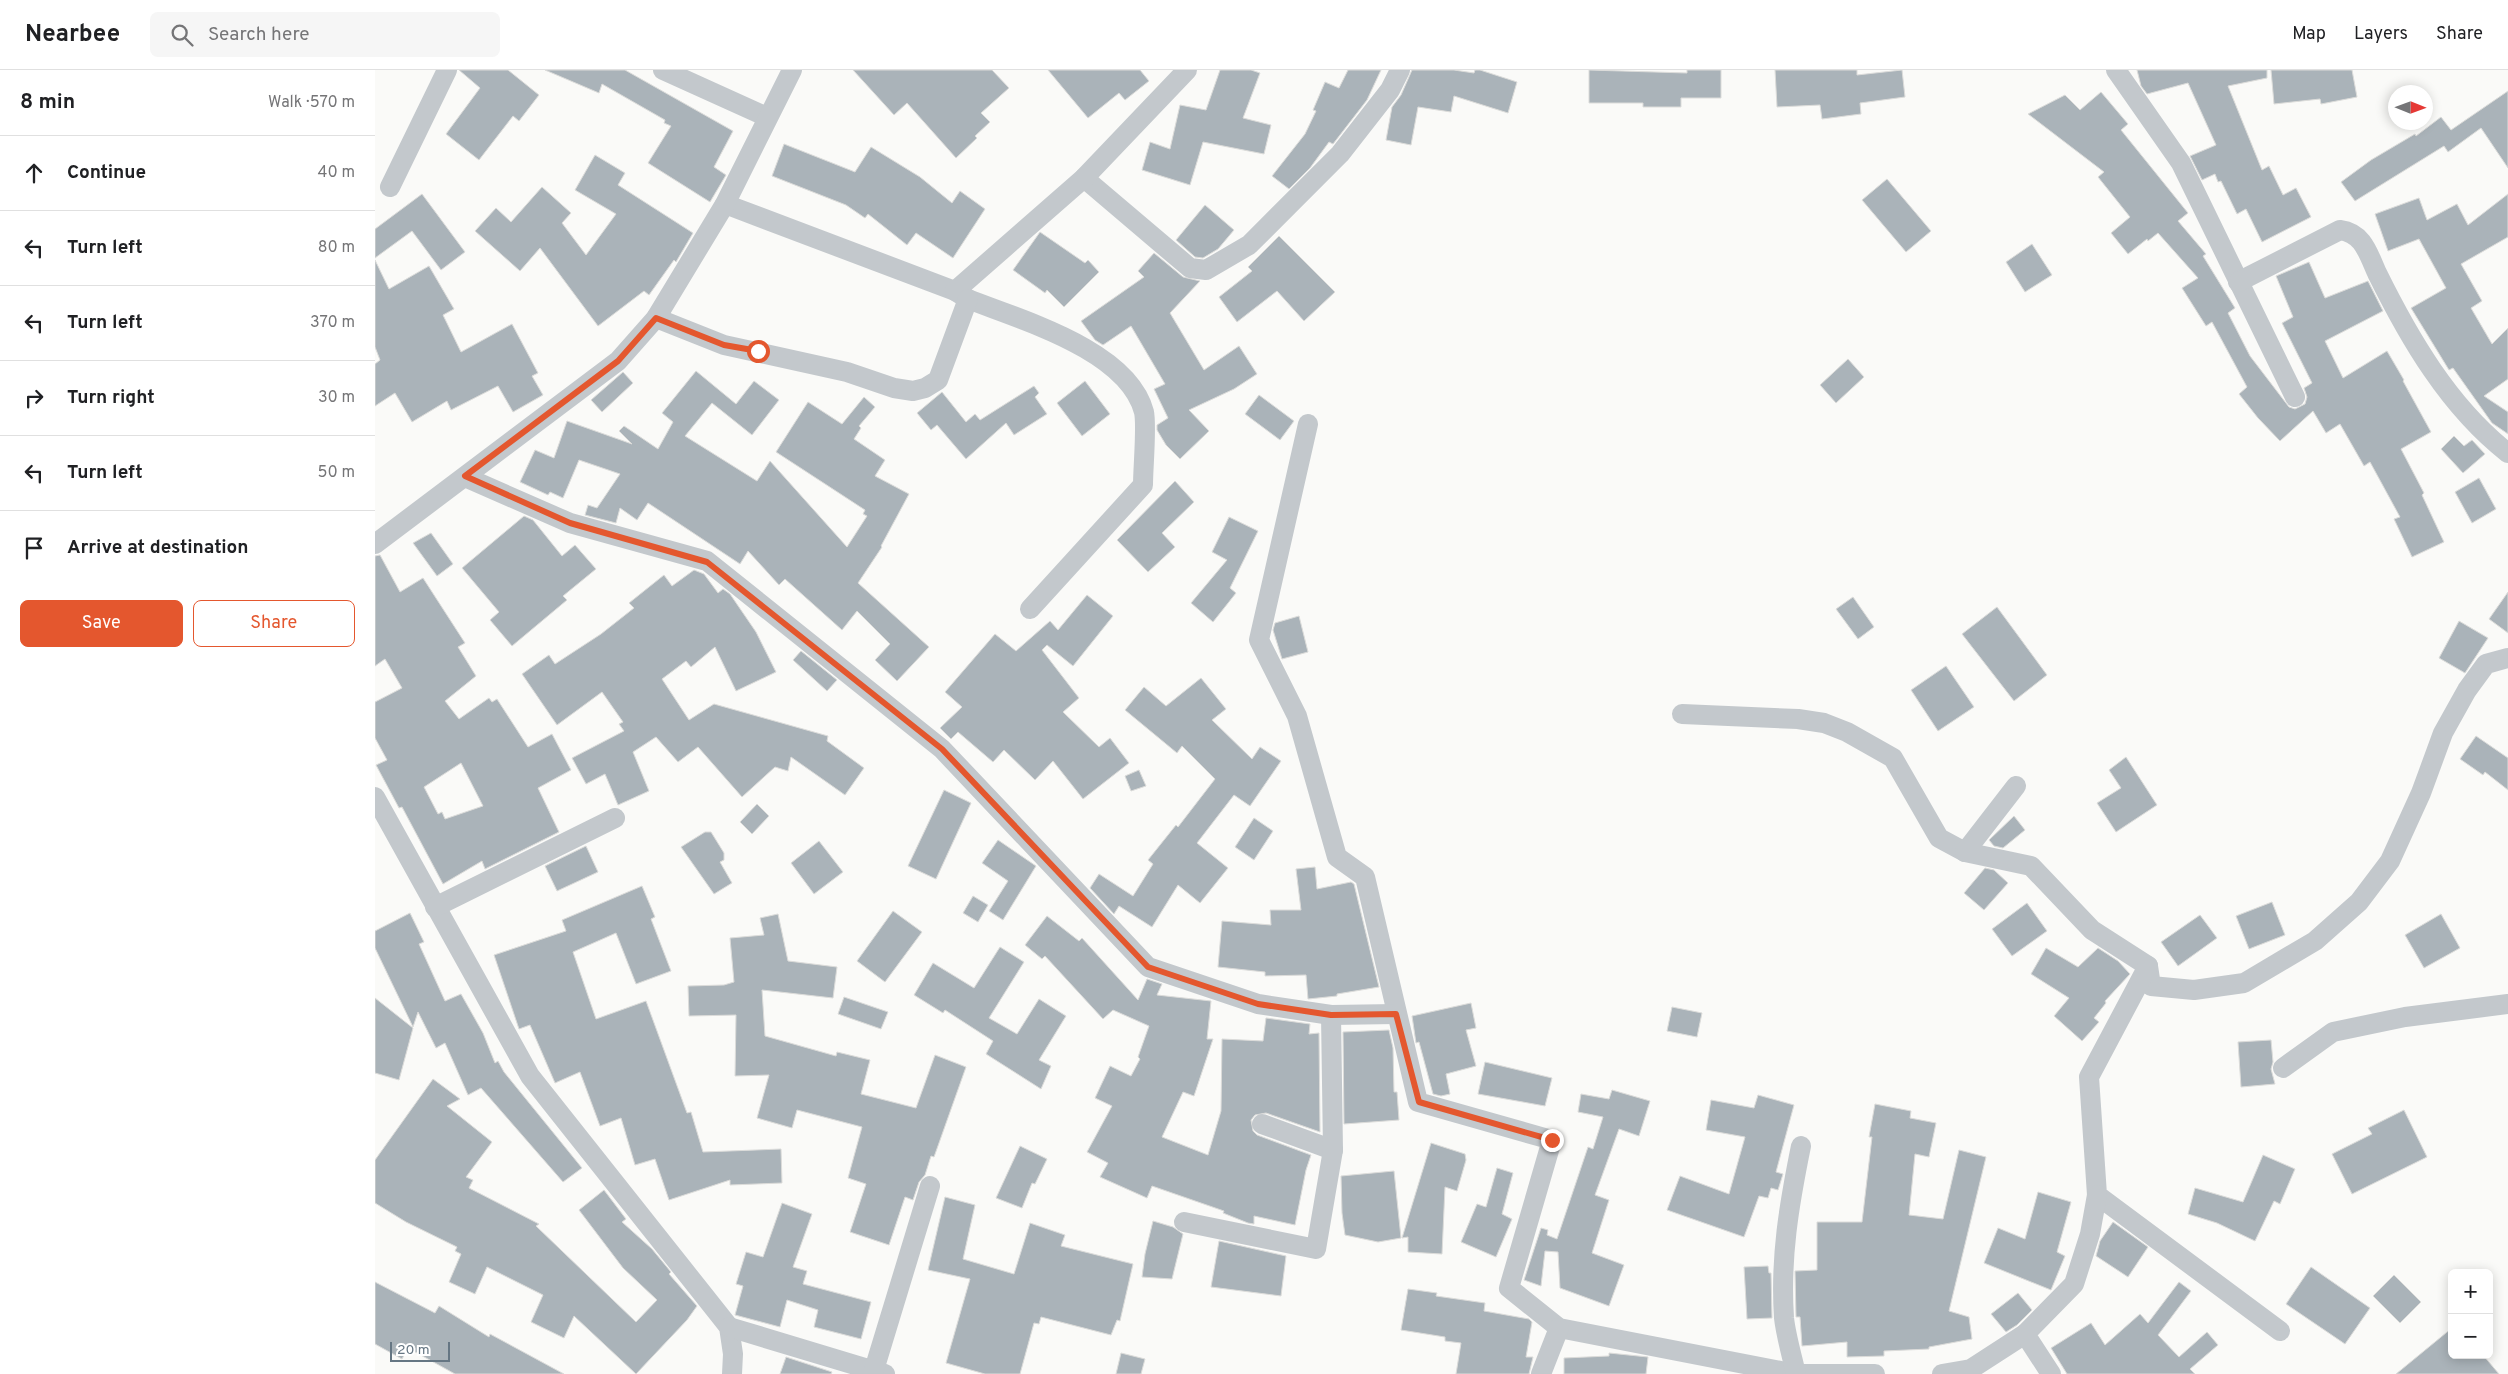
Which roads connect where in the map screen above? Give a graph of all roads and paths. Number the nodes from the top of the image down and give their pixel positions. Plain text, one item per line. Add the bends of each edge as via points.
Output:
1 (663, 70) edge
2 (792, 70) edge
3 (1187, 70) edge
4 (1401, 70) edge
5 (2116, 70) edge
6 (444, 71) edge
7 (767, 117) junction
8 (1084, 178) junction
9 (390, 187) dead end
10 (725, 204) junction
11 (2238, 282) junction
12 (962, 295) junction
13 (656, 318) junction
14 (2295, 398) dead end
15 (1308, 424) dead end
16 (2508, 453) edge
17 (465, 476) junction
18 (375, 544) edge
19 (1031, 609) dead end
20 (2508, 658) edge
21 (1682, 714) dead end
22 (2016, 786) dead end
23 (375, 797) edge
24 (615, 818) dead end
25 (1965, 852) junction
26 (435, 908) junction
27 (2148, 966) junction
28 (2508, 1004) edge
29 (1396, 1014) junction
30 (1331, 1015) junction
31 (2283, 1068) dead end
32 (1262, 1124) dead end
33 (1801, 1146) dead end
34 (1333, 1150) junction
35 (930, 1186) dead end
36 (2097, 1194) junction
37 (1184, 1222) dead end
38 (729, 1327) junction
39 (1559, 1328) junction
40 (2281, 1331) dead end
41 (2025, 1334) junction
42 (879, 1372) edge
43 (732, 1374) edge
44 (1541, 1374) edge
45 (1796, 1374) edge
46 (1875, 1374) edge
47 (1942, 1374) edge
48 (2051, 1374) edge

1 - 7 street
2 - 7 street
3 - 8 street
4 - 8 street via 1390,90 1340,154 1282,214 1249,245 1206,270 1190,268
5 - 11 street via 2181,163
6 - 9 street
7 - 10 street
8 - 12 street
10 - 12 street
10 - 13 street
11 - 14 street via 2258,317
11 - 16 street via 2340,230 2351,231 2361,240 2418,349 2451,394
12 - 13 street via 938,380 913,391 838,370 724,345
12 - 19 street via 1075,342 1103,360 1130,384 1144,412 1143,485
13 - 17 street via 618,361
15 - 29 street via 1259,640 1297,716 1337,857 1365,877
17 - 18 street
17 - 30 street via 570,523 707,562 942,749 1148,967 1258,1004
20 - 27 street via 2486,664 2467,690 2443,734 2390,861 2359,902 2315,941 2244,983 2194,990 2151,986
21 - 25 street via 1798,719 1824,723 1847,732 1893,758 1939,838
22 - 25 street
23 - 26 street
24 - 26 street
25 - 27 street via 2031,866 2092,930
26 - 38 street via 530,1076
27 - 36 street via 2089,1077
28 - 31 street via 2405,1017 2333,1032
29 - 30 street
29 - 39 street via 1419,1102 1552,1140 1509,1288
30 - 34 street
32 - 34 street
33 - 45 street via 1782,1260 1785,1320
34 - 37 street via 1316,1249
35 - 42 street
36 - 40 street
36 - 41 street via 2090,1234 2074,1284
38 - 42 street
38 - 43 street
39 - 44 street
39 - 45 street
41 - 47 street via 1971,1369
41 - 48 street
45 - 46 street

